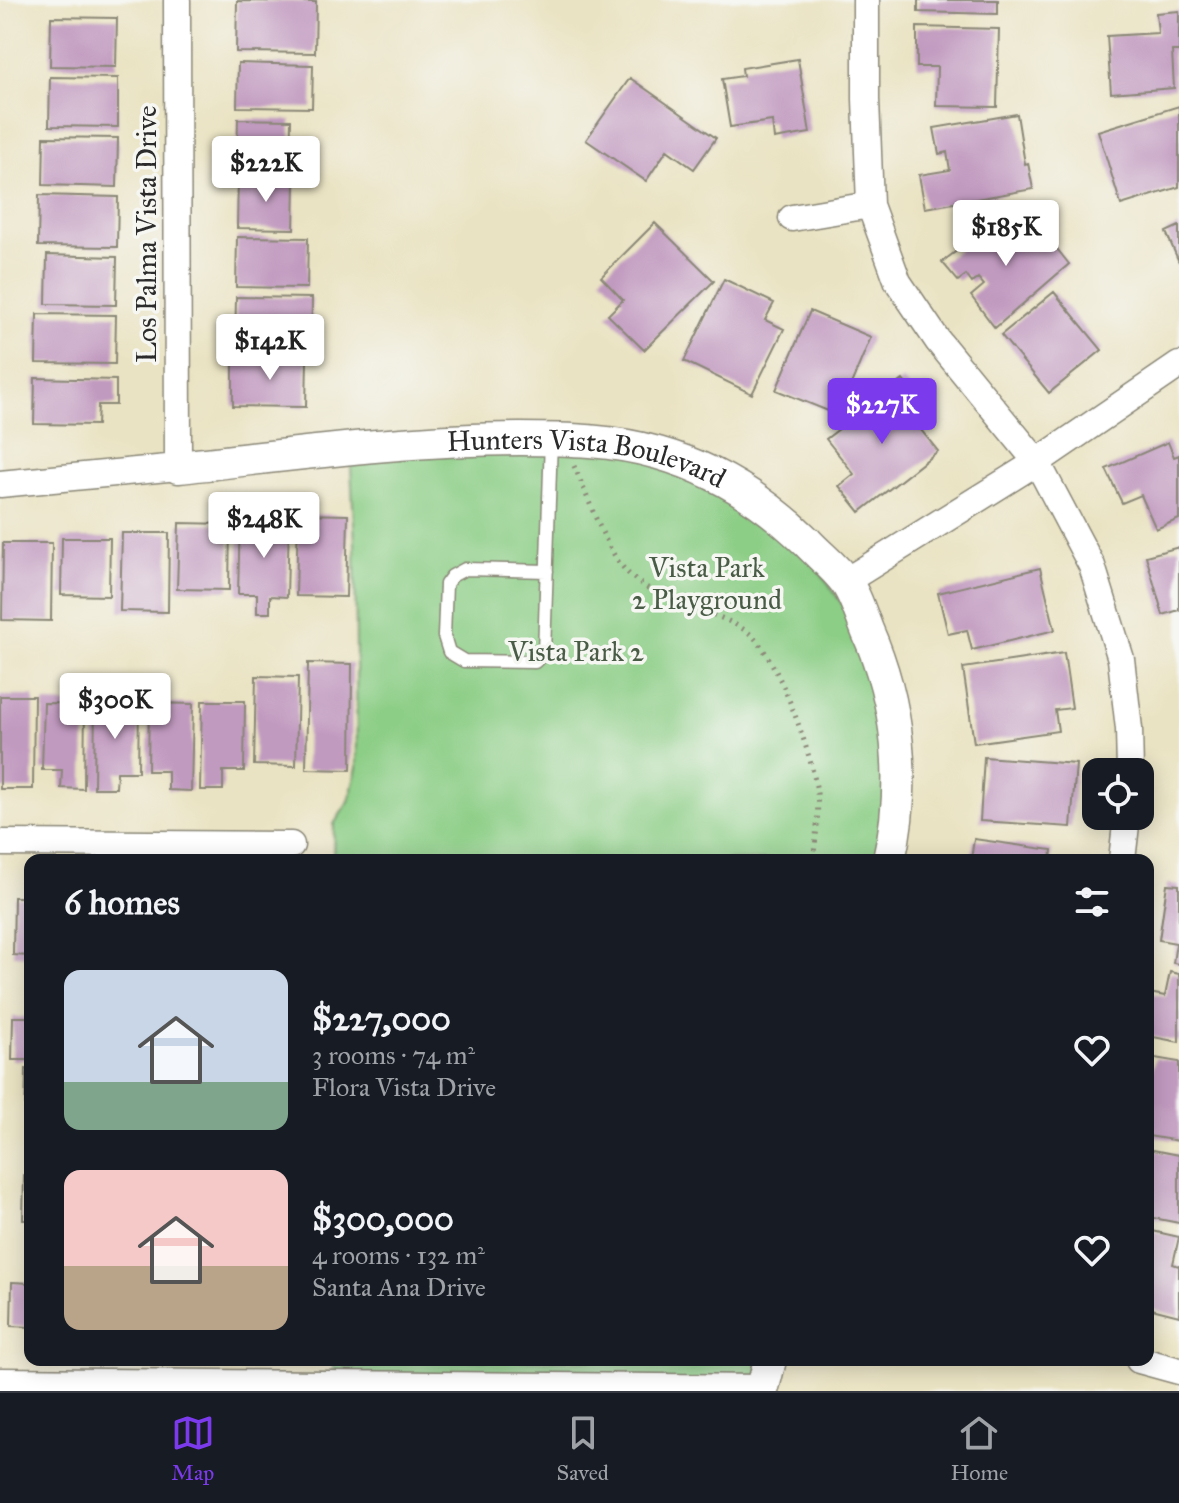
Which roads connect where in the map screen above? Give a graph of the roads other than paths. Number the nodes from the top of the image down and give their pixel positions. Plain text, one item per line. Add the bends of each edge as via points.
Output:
1 (177, 0) edge
2 (866, 0) edge
3 (870, 205) junction
4 (792, 218) dead end
5 (1179, 365) edge
6 (557, 440) junction
7 (1037, 462) junction
8 (178, 467) junction
9 (0, 484) edge
10 (547, 571) junction
11 (846, 581) junction
12 (1130, 758) edge
13 (1125, 830) edge
14 (0, 843) edge
15 (291, 845) dead end
16 (172, 852) edge
17 (890, 854) edge
18 (1123, 854) edge
19 (1154, 1364) edge
20 (1179, 1371) edge
21 (168, 1378) edge
22 (765, 1380) edge
23 (0, 1381) edge

1 - 8 street, Los Palma Vista Drive
2 - 3 street
3 - 4 street
3 - 7 street via 898,282 938,341
5 - 7 street
6 - 8 street, Hunters Vista Boulevard via 423,442
6 - 10 lane
6 - 11 street, Hunters Vista Boulevard via 639,448 717,476 788,525
7 - 11 street
7 - 12 street via 1092,566 1121,659
8 - 9 street, Hunters Vista Boulevard
10 - 10 lane via 544,653 535,662 464,661 449,652 444,636 446,584 452,576 465,569
11 - 17 street, Hunters Vista Boulevard via 880,659 897,730 900,779
13 - 18 street
14 - 16 street
15 - 16 street
19 - 20 street
21 - 22 street
21 - 23 street

